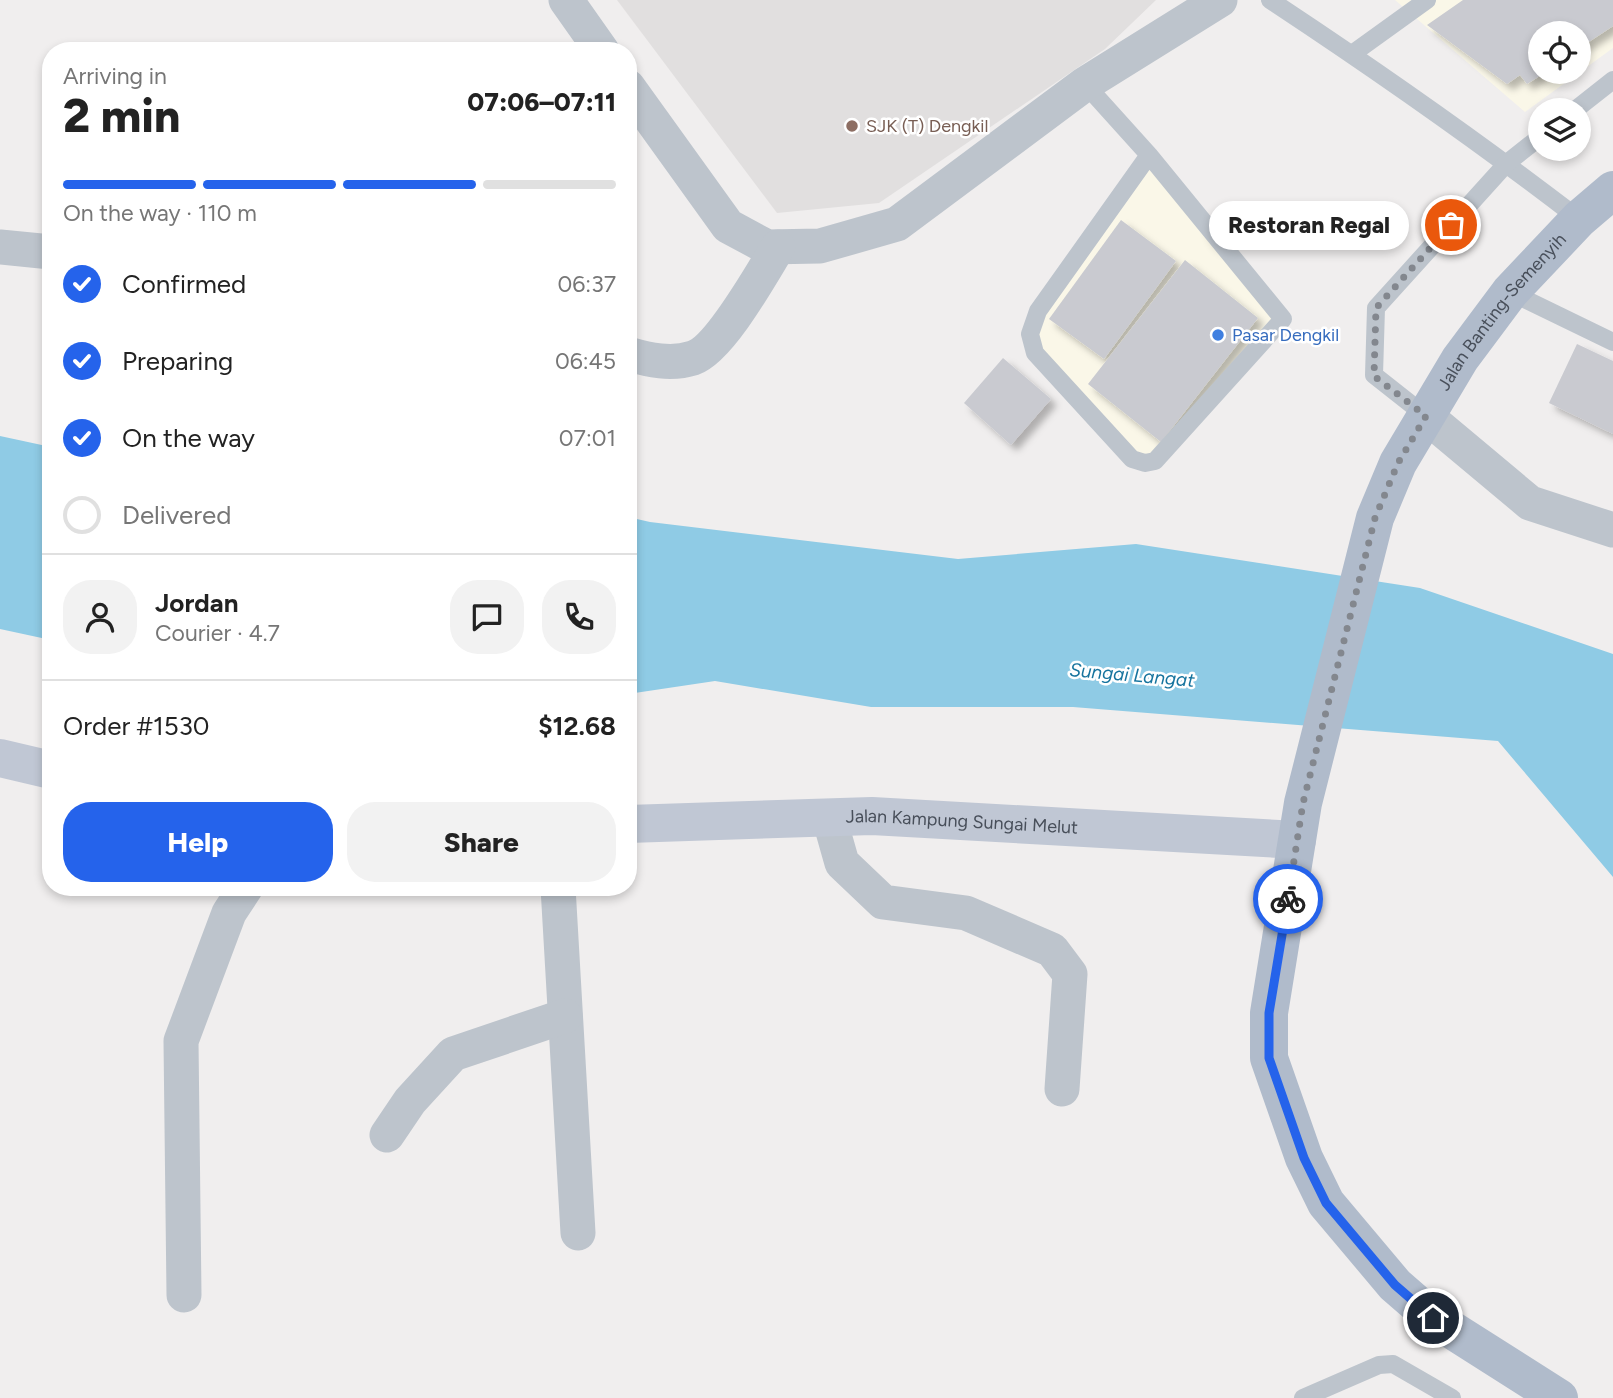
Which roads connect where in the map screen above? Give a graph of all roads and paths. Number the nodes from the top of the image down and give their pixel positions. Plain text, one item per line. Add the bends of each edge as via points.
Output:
1 (566, 0) edge
2 (1220, 0) edge
3 (1270, 0) edge
4 (1427, 0) edge
5 (596, 42) edge
6 (1352, 54) junction
7 (1613, 80) edge
8 (1085, 84) junction
9 (1590, 98) edge
10 (637, 100) edge
11 (1528, 146) edge
12 (1149, 155) junction
13 (1507, 163) junction
14 (1613, 190) edge
15 (1580, 219) junction
16 (0, 247) edge
17 (778, 247) junction
18 (42, 251) edge
19 (1510, 292) junction
20 (1613, 342) edge
21 (637, 357) edge
22 (1426, 416) junction
23 (1613, 530) edge
24 (0, 758) edge
25 (42, 768) edge
26 (829, 817) junction
27 (637, 824) edge
28 (1297, 840) junction
29 (240, 896) edge
30 (558, 896) edge
31 (565, 1016) junction
32 (1062, 1089) dead end
33 (387, 1135) dead end
34 (578, 1233) dead end
35 (184, 1295) dead end
36 (1303, 1398) edge
37 (1452, 1398) edge
38 (1559, 1398) edge

1 - 5 street
2 - 8 street
3 - 6 lane
4 - 6 lane
6 - 13 lane
7 - 9 lane
8 - 12 lane
8 - 17 street via 897,224 820,246
10 - 17 street via 728,226 767,247
11 - 13 lane
12 - 12 lane via 1283,318 1155,461 1145,463 1132,459 1035,353 1030,334 1038,312
13 - 15 lane
13 - 22 lane via 1376,308 1374,376
14 - 15 main road, Jalan Banting-Semenyih
15 - 19 main road, Jalan Banting-Semenyih
16 - 18 street
17 - 21 street via 725,331 694,358 656,362
19 - 20 lane
19 - 22 main road, Jalan Banting-Semenyih via 1460,359
22 - 23 street via 1530,503
22 - 28 main road, Jalan Banting-Semenyih via 1398,463 1375,518
24 - 25 main road
26 - 27 main road, Jalan Kampung Sungai Melut
26 - 28 main road, Jalan Kampung Sungai Melut
26 - 32 street via 842,863 883,902 966,913 1052,950 1070,974
28 - 38 main road, Jalan Banting-Semenyih via 1269,1013 1269,1058 1304,1158 1326,1203 1395,1285 1433,1318
29 - 35 street via 229,913 181,1041
30 - 31 street
31 - 33 street via 453,1054 410,1101
31 - 34 street
36 - 37 lane via 1378,1365 1393,1364

